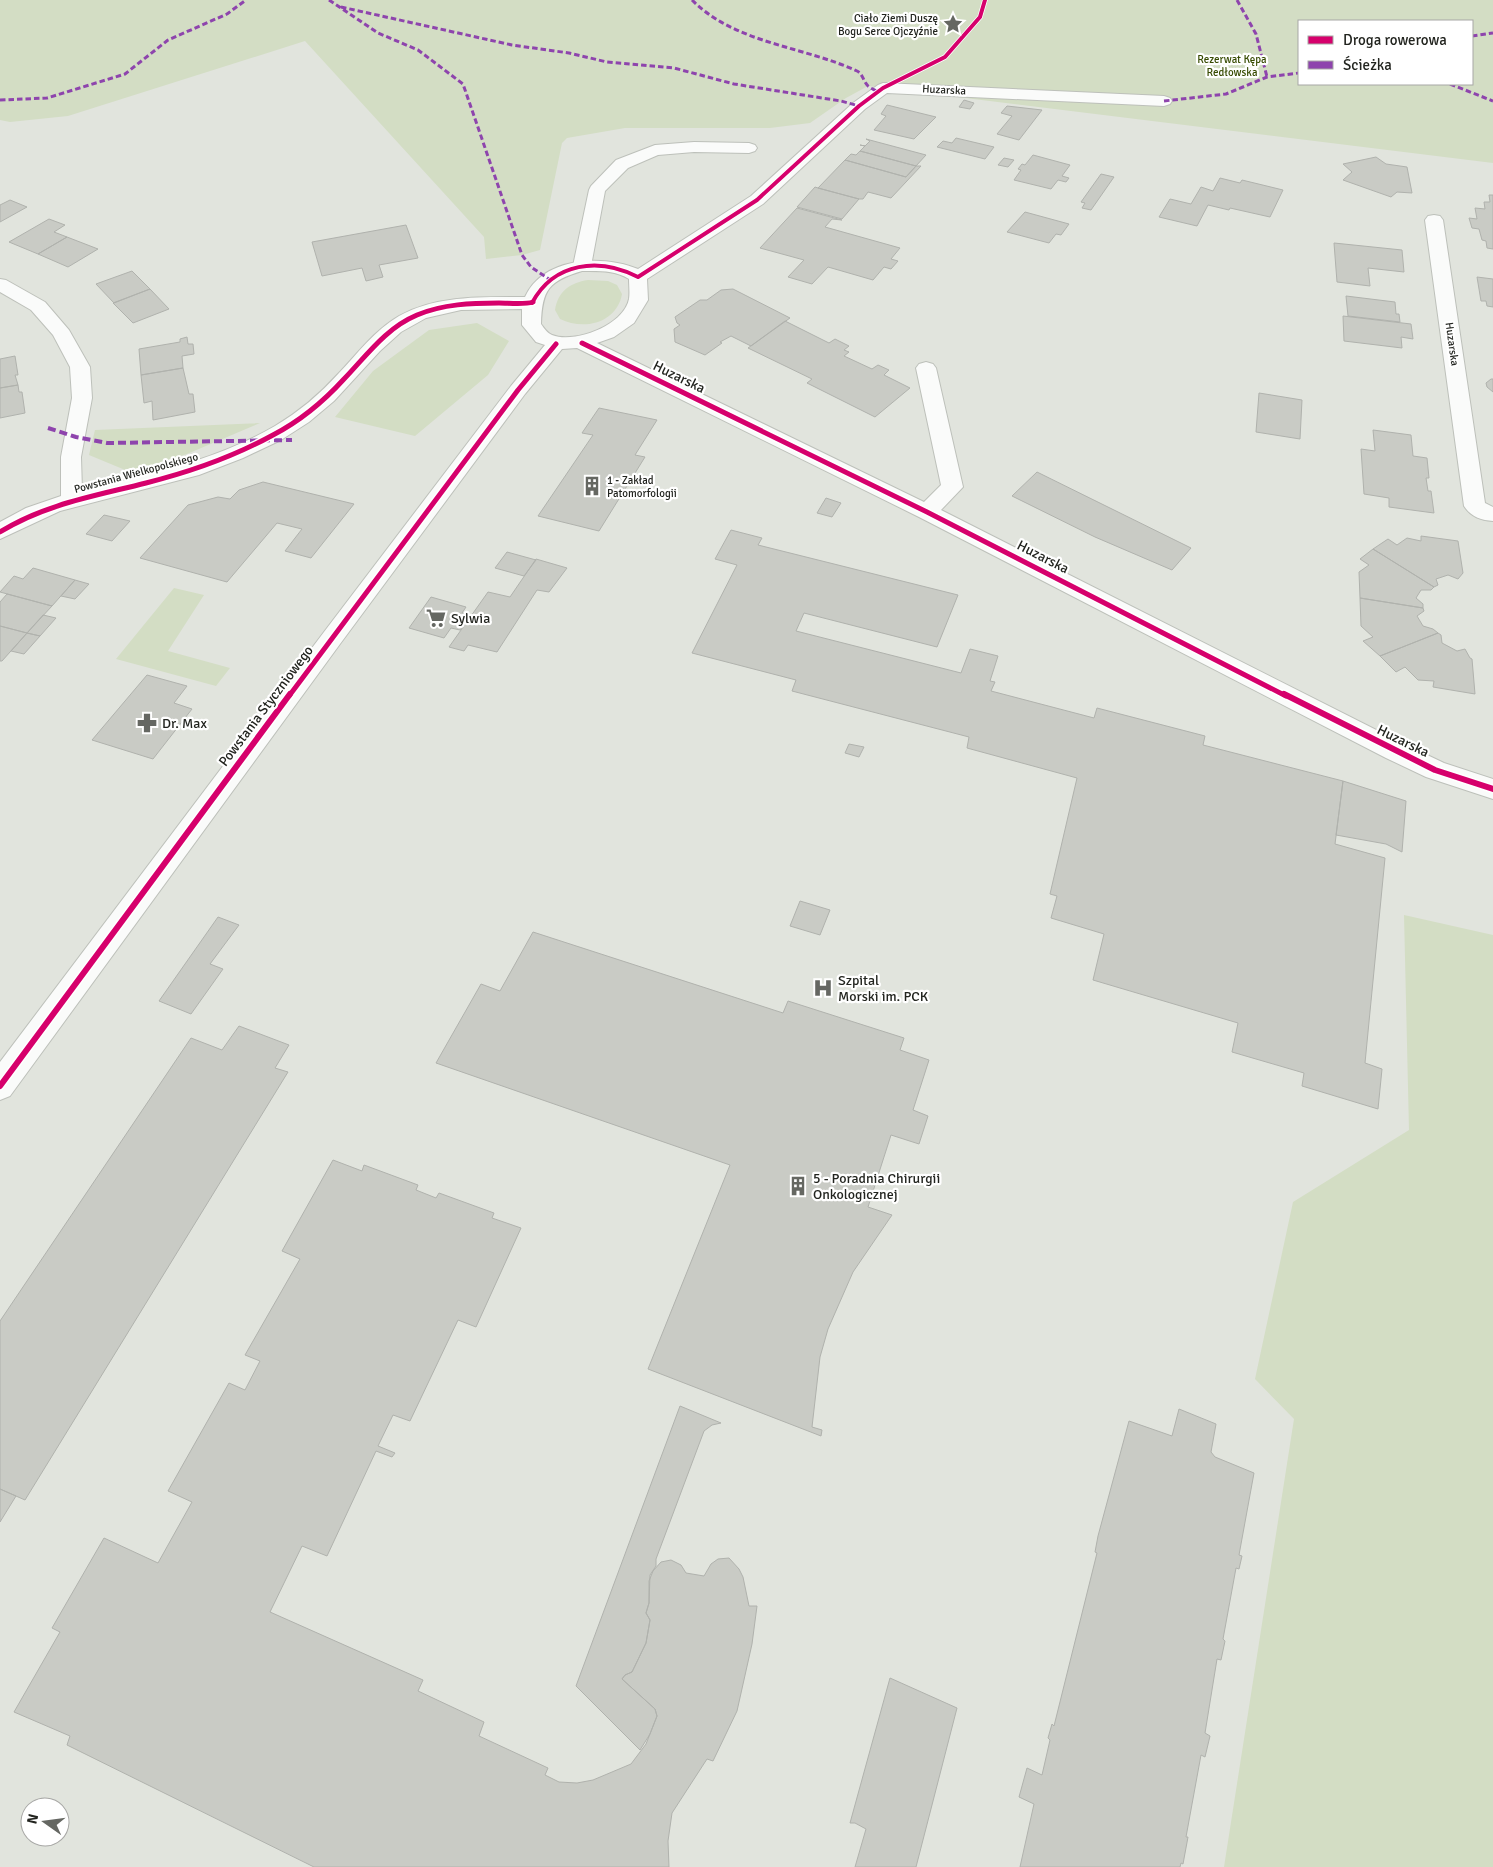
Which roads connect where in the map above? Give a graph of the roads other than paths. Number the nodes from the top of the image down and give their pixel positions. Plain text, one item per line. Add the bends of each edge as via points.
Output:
1 (1164, 101) dead end
2 (749, 148) dead end
3 (1434, 220) dead end
4 (582, 266) junction
5 (638, 277) junction
6 (0, 284) edge
7 (532, 303) junction
8 (582, 343) junction
9 (556, 344) junction
10 (926, 368) dead end
11 (72, 501) junction
12 (927, 512) junction
13 (1493, 514) edge
14 (0, 532) edge
15 (1493, 789) edge
16 (0, 1086) edge

1 - 5 street, Huzarska via 883,88 757,200
2 - 4 street via 655,150 622,164 596,190
3 - 13 street, Huzarska via 1474,506
4 - 5 street via 622,268
4 - 7 street via 549,279 540,286
5 - 8 street via 640,296 628,317 609,333
6 - 11 street, Powstania Wielkopolskiego via 38,306 62,334 80,367 82,398 71,457
7 - 9 street via 530,312 534,329 542,339
7 - 11 street, Powstania Wielkopolskiego via 467,305 418,315 381,338 336,389 266,440 176,475
8 - 9 street
8 - 12 street, Huzarska
9 - 16 street, Powstania Styczniowego via 332,638
10 - 12 street via 952,487
11 - 14 street, Powstania Wielkopolskiego
12 - 15 street, Huzarska via 1395,751 1435,770

